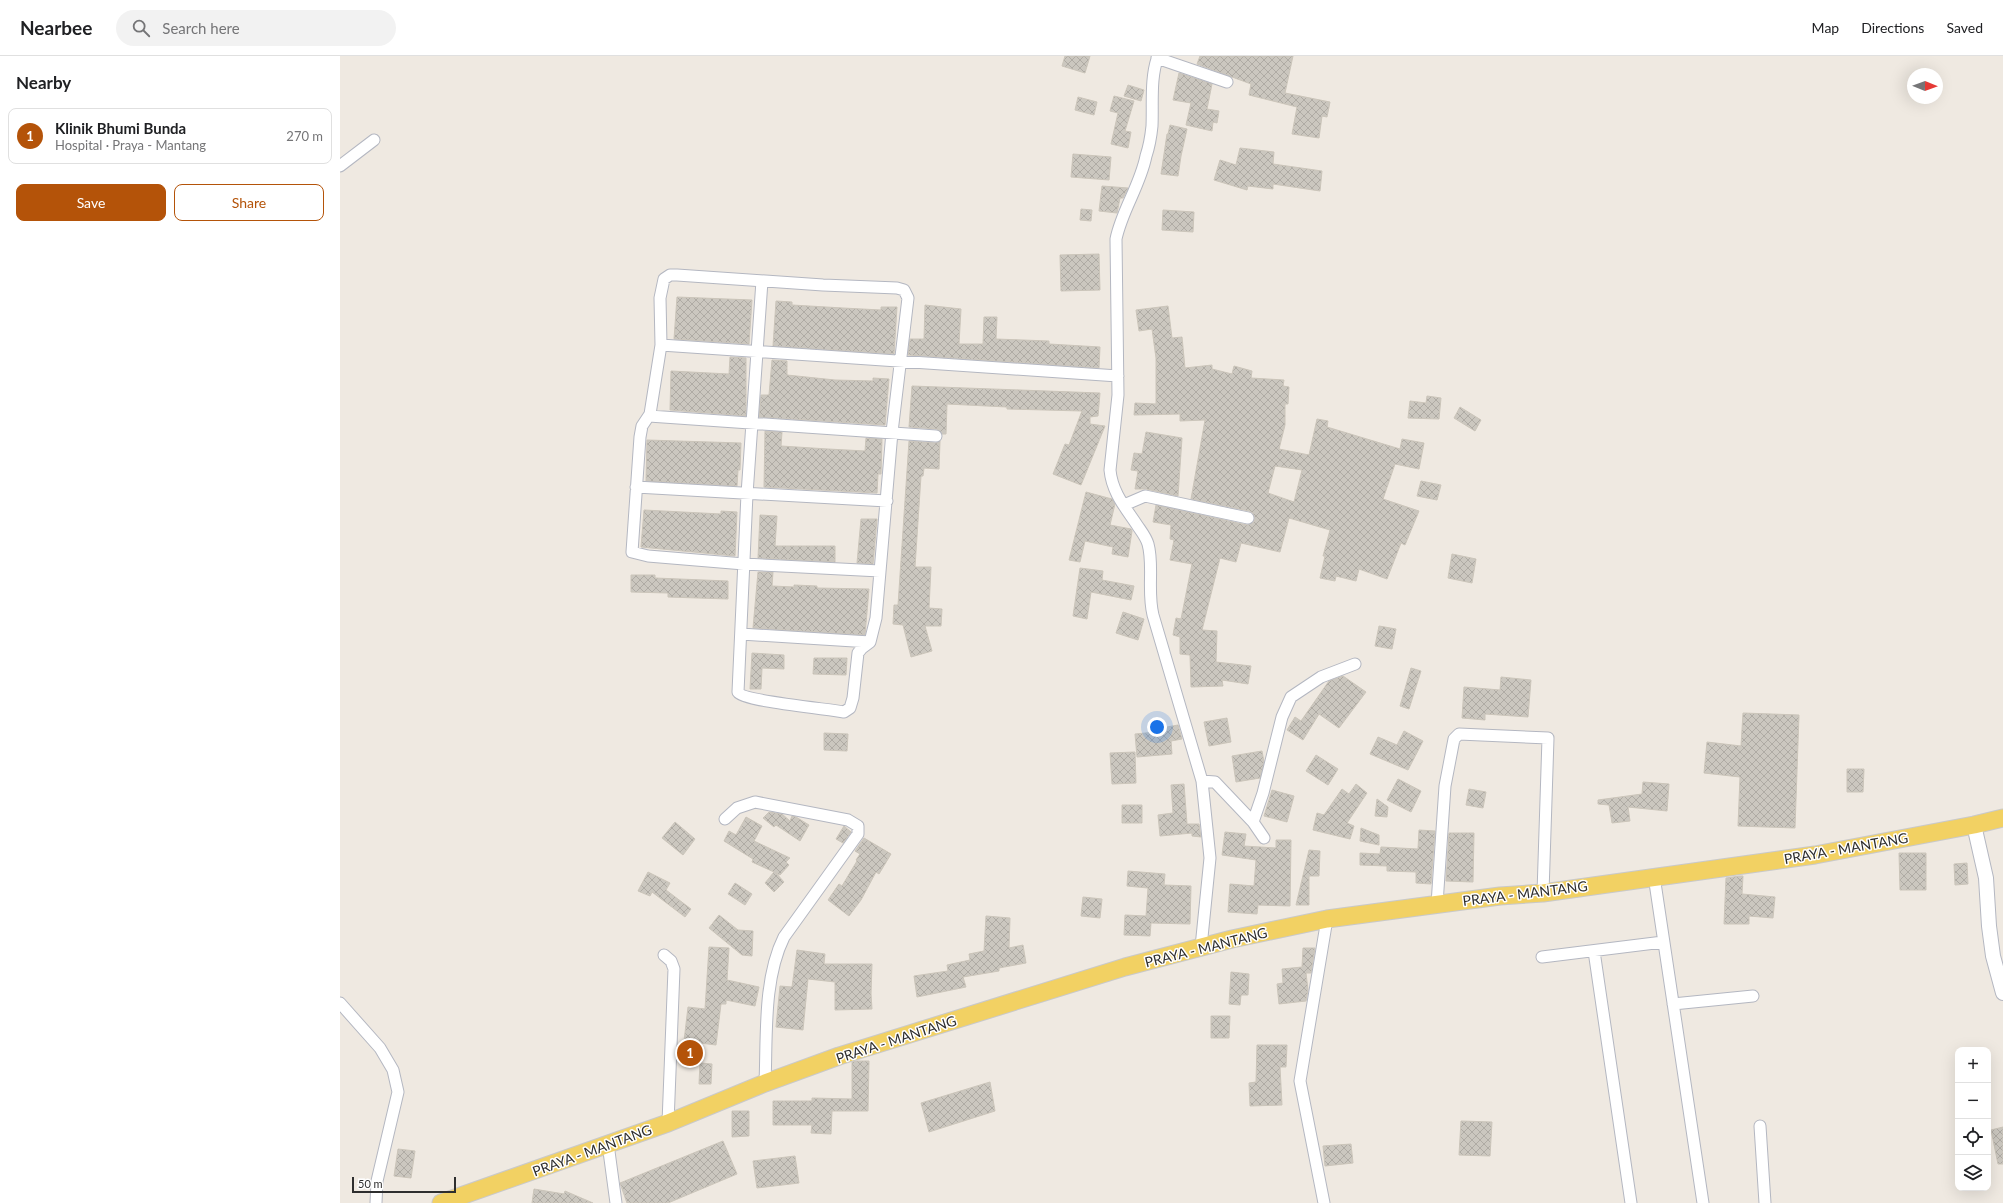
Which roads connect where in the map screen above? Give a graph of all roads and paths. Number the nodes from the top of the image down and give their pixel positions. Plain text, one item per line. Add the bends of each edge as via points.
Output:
1 (1157, 57) edge
2 (1227, 82) dead end
3 (374, 140) dead end
4 (340, 166) edge
5 (762, 281) junction
6 (661, 345) junction
7 (757, 352) junction
8 (901, 361) junction
9 (1118, 376) junction
10 (649, 416) junction
11 (752, 423) junction
12 (892, 432) junction
13 (936, 436) dead end
14 (636, 487) junction
15 (747, 494) junction
16 (887, 501) junction
17 (1124, 505) junction
18 (1248, 518) dead end
19 (744, 564) junction
20 (880, 571) junction
21 (741, 634) junction
22 (870, 642) junction
23 (1356, 664) dead end
24 (1202, 781) junction
25 (2003, 818) edge
26 (725, 819) dead end
27 (1253, 822) junction
28 (1974, 825) junction
29 (1264, 838) dead end
30 (1654, 876) junction
31 (1543, 893) junction
32 (1437, 904) junction
33 (1327, 919) junction
34 (1663, 942) junction
35 (1201, 947) junction
36 (1594, 951) junction
37 (664, 955) dead end
38 (1542, 957) dead end
39 (2003, 993) edge
40 (1753, 996) dead end
41 (340, 1003) edge
42 (1673, 1004) junction
43 (765, 1083) junction
44 (668, 1123) junction
45 (1760, 1126) dead end
46 (608, 1144) junction
47 (376, 1203) edge
48 (440, 1203) edge
49 (616, 1203) edge
50 (1324, 1203) edge
51 (1631, 1203) edge
52 (1703, 1203) edge
53 (1765, 1203) edge

1 - 2 street
1 - 9 street via 1153,77 1152,127 1146,157 1141,178 1123,215 1116,239
3 - 4 street
5 - 6 street via 677,274 666,277 660,289
5 - 7 street
5 - 8 street via 904,290 908,298
6 - 7 street
6 - 10 street
7 - 8 street
7 - 11 street
8 - 9 street
8 - 12 street
9 - 17 street via 1117,417 1110,470 1111,482
10 - 11 street
10 - 14 street via 641,431
11 - 12 street
11 - 15 street
12 - 13 street
12 - 16 street
14 - 15 street
14 - 19 street via 632,549 634,554
15 - 16 street
15 - 19 street
16 - 20 street
17 - 18 street via 1145,496
17 - 24 street via 1148,542 1149,599
19 - 20 street
19 - 21 street
20 - 22 street via 876,618
21 - 22 street
21 - 22 street via 738,694 762,701 844,712 850,708 854,698 859,651
23 - 27 street via 1320,677 1291,697 1282,717
24 - 27 street via 1215,782
24 - 35 street via 1210,858
25 - 28 main road, PRAYA - MANTANG
26 - 43 street via 736,808 755,802 848,820 858,826 858,834 784,937 777,953 770,983
27 - 29 street
28 - 30 main road, PRAYA - MANTANG via 1815,855
28 - 39 street via 1986,878 1993,956
30 - 31 main road, PRAYA - MANTANG
30 - 34 street
31 - 32 main road, PRAYA - MANTANG
31 - 32 street via 1548,738 1459,734 1454,739 1445,786
32 - 33 main road, PRAYA - MANTANG
33 - 35 main road, PRAYA - MANTANG
33 - 50 street via 1300,1081
34 - 36 street
34 - 42 street
35 - 43 main road, PRAYA - MANTANG via 1125,967 869,1047
36 - 38 street
36 - 51 street
37 - 44 street via 671,961 674,969
40 - 42 street
41 - 47 street via 380,1048 393,1070 398,1092 377,1181
42 - 52 street
43 - 44 main road, PRAYA - MANTANG
44 - 46 main road, PRAYA - MANTANG
45 - 53 street
46 - 48 main road, PRAYA - MANTANG
46 - 49 street

